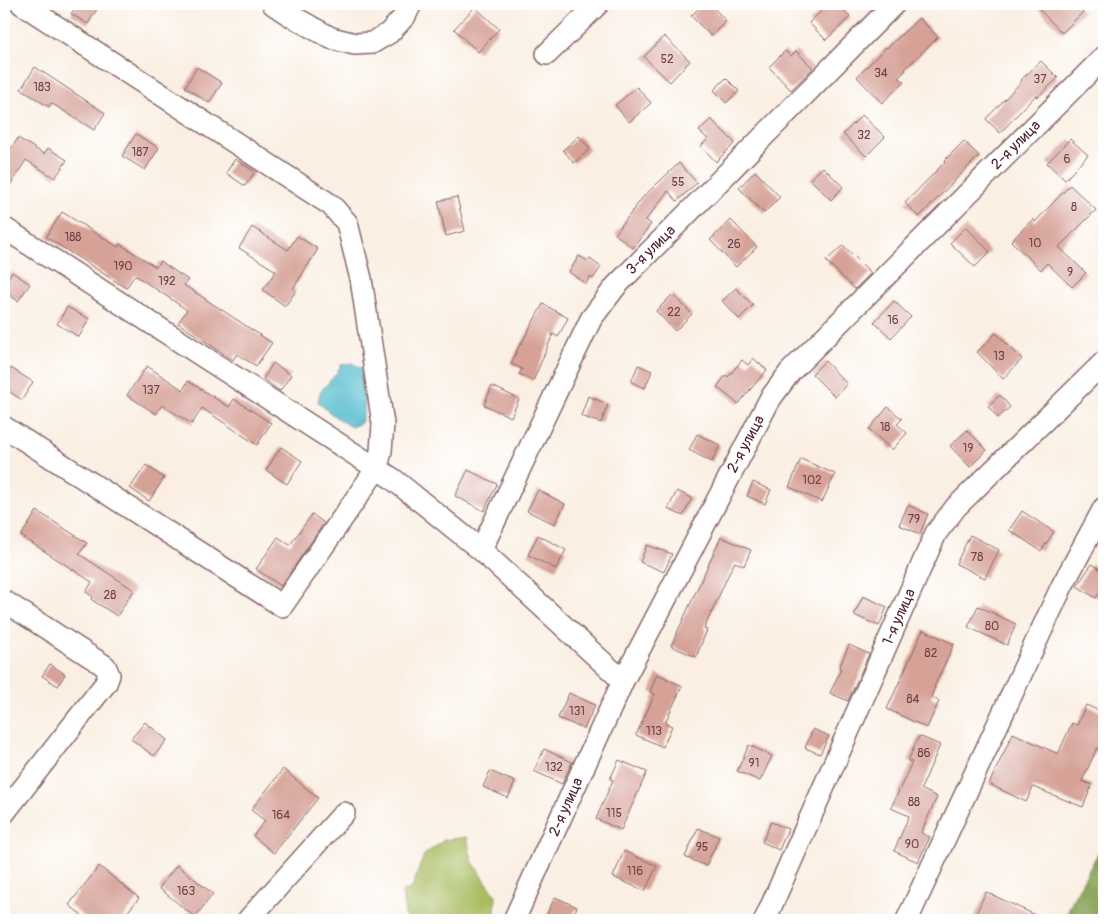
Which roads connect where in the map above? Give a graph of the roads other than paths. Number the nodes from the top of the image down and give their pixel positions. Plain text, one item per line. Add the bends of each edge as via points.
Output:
1 (22, 4) edge
2 (273, 4) edge
3 (410, 4) edge
4 (598, 4) edge
5 (894, 4) edge
6 (547, 54) dead end
7 (1104, 57) edge
8 (4, 228) edge
9 (1104, 362) edge
10 (4, 427) edge
11 (377, 468) junction
12 (1104, 508) edge
13 (481, 550) junction
14 (4, 601) edge
15 (623, 681) junction
16 (4, 813) edge
17 (344, 813) dead end
18 (248, 920) edge
19 (514, 920) edge
20 (765, 920) edge
21 (907, 920) edge

1 - 11 street via 331,205 347,223 361,279 382,424
2 - 3 street via 331,38 355,44 372,43 389,33 405,16
4 - 6 street
5 - 13 street, 3-я улица via 616,286 591,319
7 - 15 street, 2-я улица via 790,372 770,398
8 - 11 street
9 - 20 street, 1-я улица via 956,507 936,533
10 - 11 street via 282,606
11 - 13 street
12 - 21 street via 1062,586
13 - 15 street
14 - 16 street via 105,666 109,675
15 - 19 street, 2-я улица
17 - 18 street

